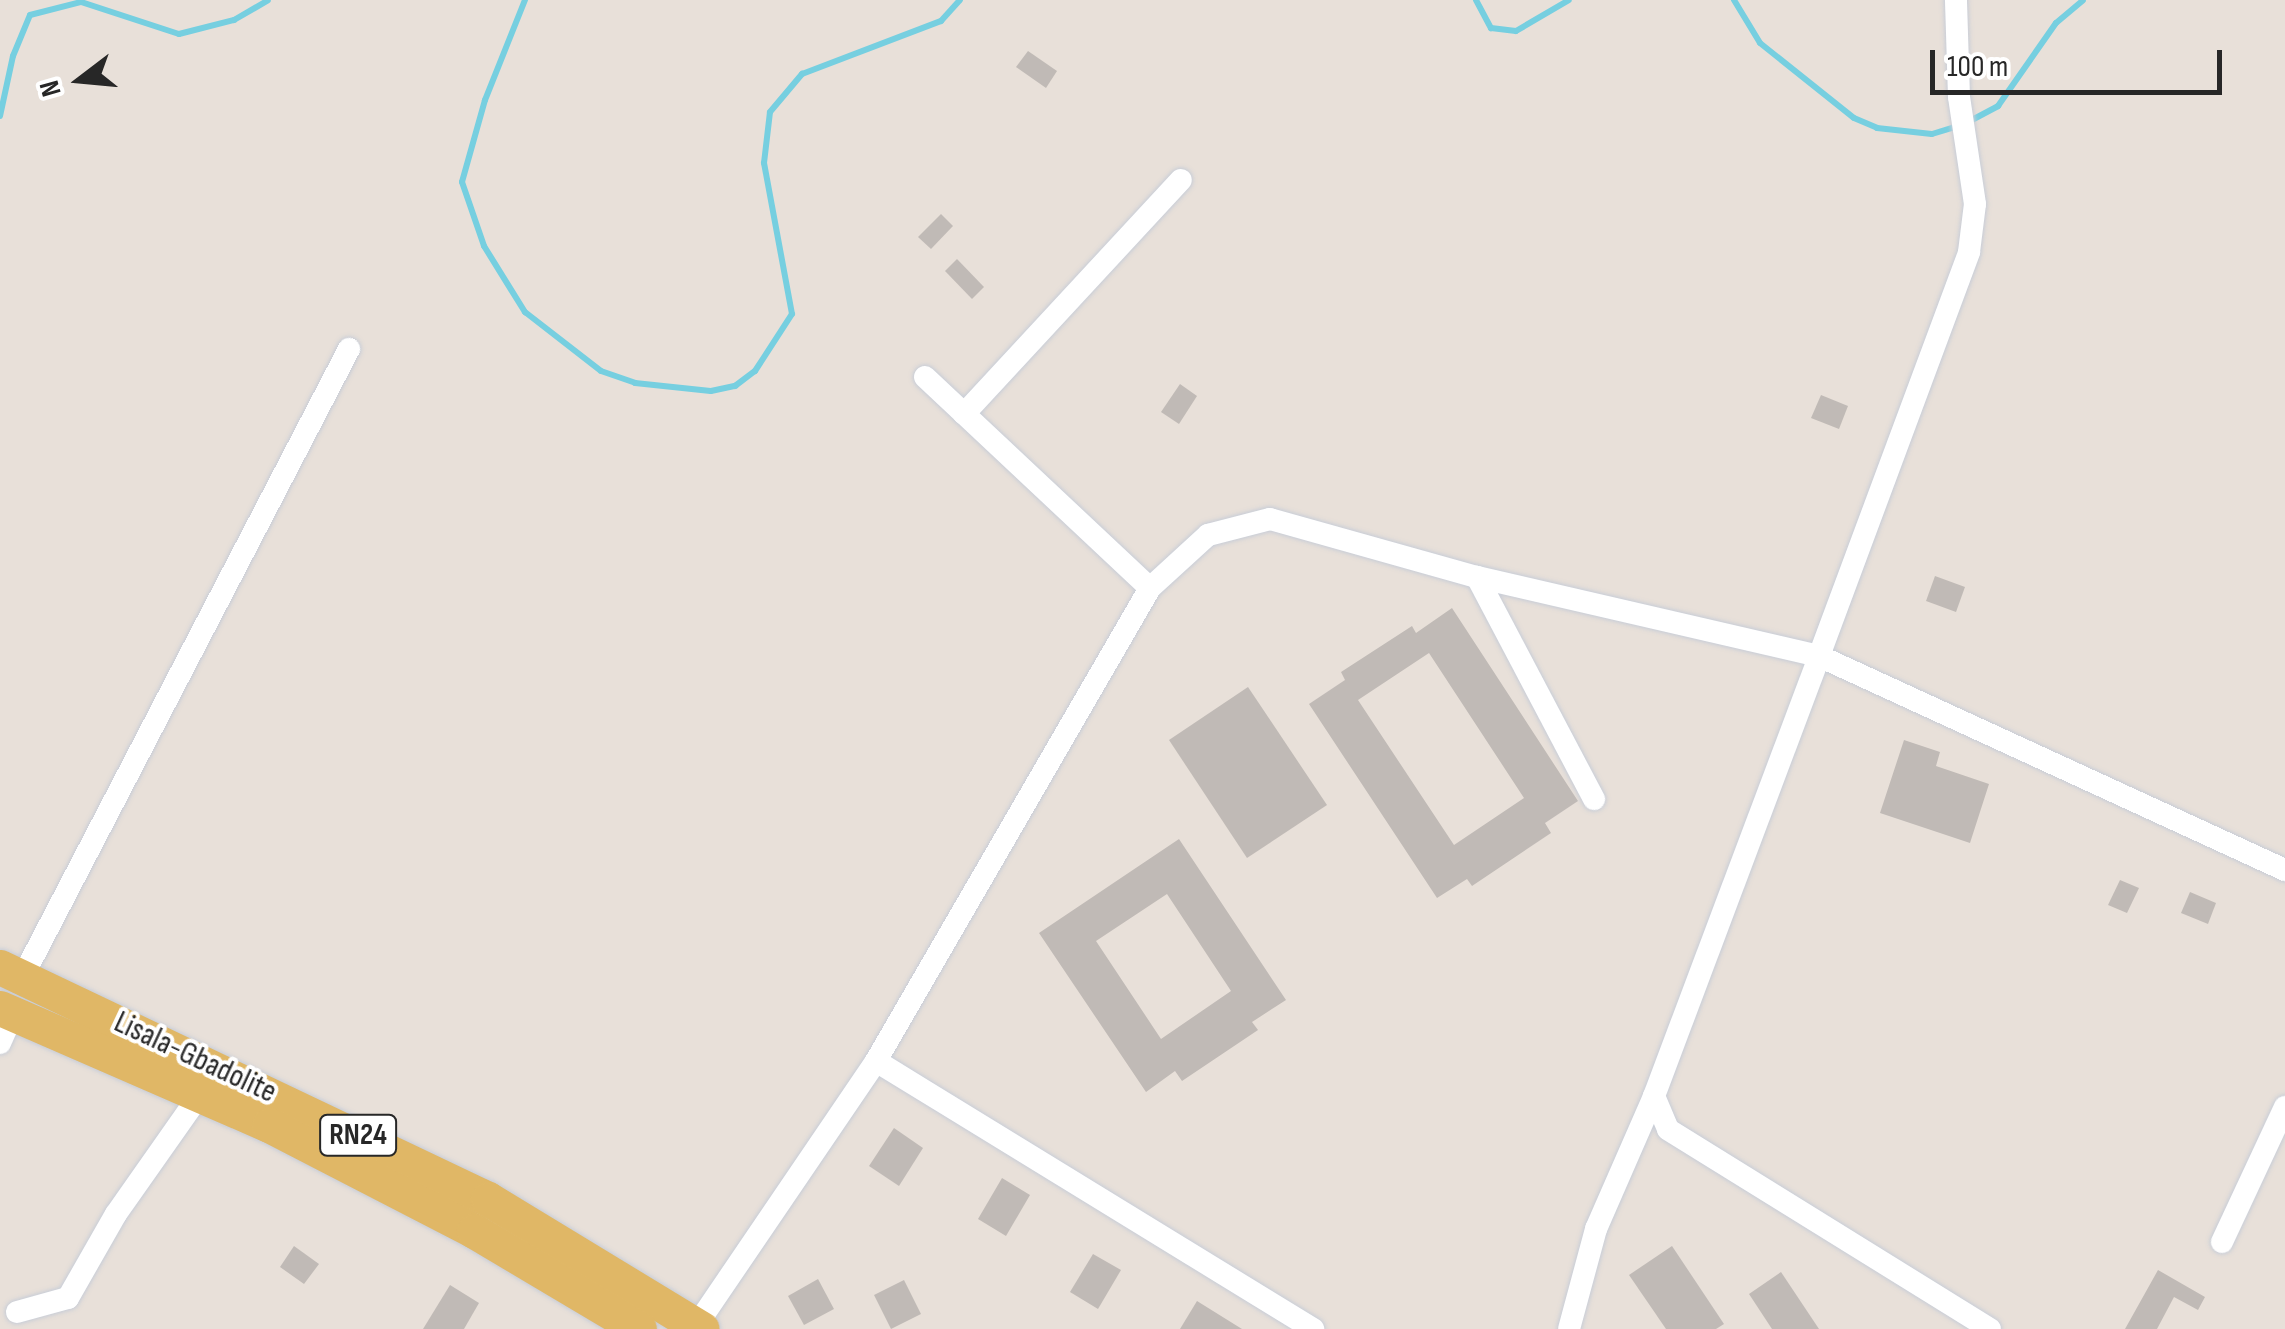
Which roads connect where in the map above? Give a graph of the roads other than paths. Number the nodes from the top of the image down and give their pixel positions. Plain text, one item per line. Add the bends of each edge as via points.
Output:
1 (1956, 0) edge
2 (1181, 180) dead end
3 (348, 348) dead end
4 (925, 377) dead end
5 (964, 414) junction
6 (1477, 577) junction
7 (1150, 588) junction
8 (1819, 656) junction
9 (1594, 799) dead end
10 (2285, 870) edge
11 (11, 972) edge
12 (89, 1008) junction
13 (4, 1021) edge
14 (77, 1043) junction
15 (876, 1061) junction
16 (200, 1096) junction
17 (1654, 1096) junction
18 (2285, 1107) edge
19 (2222, 1242) dead end
20 (17, 1312) dead end
21 (697, 1328) edge
22 (639, 1329) edge
23 (1314, 1329) edge
24 (1569, 1329) edge
25 (1990, 1329) edge

1 - 8 street via 1958,97 1971,159 1969,252
2 - 5 street
3 - 11 street
4 - 5 street
5 - 7 street
6 - 7 street via 1270,519 1208,535
6 - 8 street
6 - 9 street
7 - 15 street
8 - 10 street
8 - 17 street
11 - 12 main road, Lisala-Gbadolite / RN24
12 - 14 main road
12 - 21 main road, Lisala-Gbadolite / RN24 via 488,1199
13 - 14 main road, Lisala-Gbadolite / RN24
14 - 16 main road, Lisala-Gbadolite / RN24
15 - 21 street
15 - 23 street
16 - 20 street via 116,1214 68,1298
16 - 22 main road, Lisala-Gbadolite / RN24 via 474,1231
17 - 24 street via 1596,1229
17 - 25 street via 1668,1129
18 - 19 street

